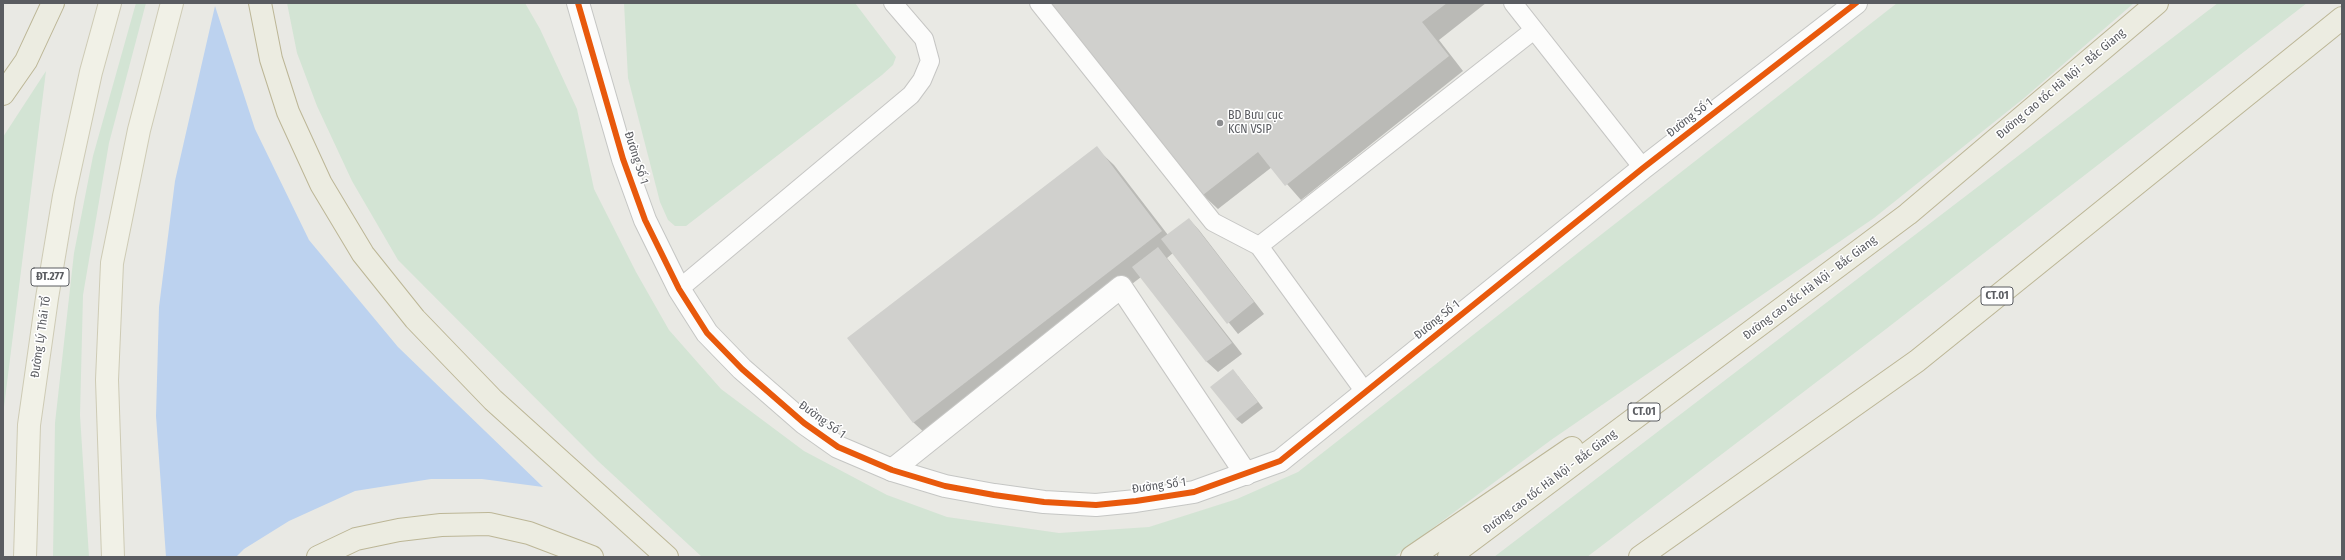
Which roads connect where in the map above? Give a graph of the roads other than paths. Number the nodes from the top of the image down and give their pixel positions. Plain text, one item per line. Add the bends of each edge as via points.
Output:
1 (53, 3) edge
2 (110, 3) edge
3 (172, 3) edge
4 (260, 3) edge
5 (578, 3) edge
6 (893, 3) edge
7 (1040, 3) edge
8 (1513, 3) edge
9 (1856, 3) edge
10 (2158, 3) edge
11 (2342, 18) edge
12 (1534, 30) junction
13 (3, 94) edge
14 (1643, 168) junction
15 (1259, 246) junction
16 (1839, 266) junction
17 (679, 289) junction
18 (1365, 392) junction
19 (892, 470) junction
20 (1246, 474) junction
21 (25, 557) edge
22 (113, 557) edge
23 (318, 557) edge
24 (592, 557) edge
25 (667, 557) edge
26 (1412, 557) edge
27 (1450, 557) edge
28 (1640, 557) edge

1 - 13 highway via 26,61
2 - 21 main road, Đường Lý Thái Tổ / ĐT.277 via 72,157 47,298 29,425
3 - 22 main road via 139,130 112,263 107,380
4 - 25 highway via 271,59 288,112 321,184 363,254 415,319 493,400
5 - 17 street, Đường Số 1 via 623,159 645,220
6 - 17 lane via 924,39 930,61 922,80 911,95
7 - 15 lane via 1212,222
8 - 12 lane
9 - 14 street, Đường Số 1
10 - 16 highway, Đường cao tốc Hà Nội - Bắc Giang / CT.01 via 1908,214
11 - 28 highway, CT.01 via 1917,361
12 - 14 lane
12 - 15 lane
14 - 18 street, Đường Số 1
15 - 18 lane
16 - 26 highway
16 - 27 highway, Đường cao tốc Hà Nội - Bắc Giang / CT.01
17 - 19 street, Đường Số 1 via 707,333 778,401 838,447
18 - 20 street, Đường Số 1 via 1280,461
19 - 20 street, Đường Số 1 via 945,486 994,496 1096,505 1194,492
19 - 20 street via 1121,287
23 - 24 highway via 356,539 399,530 441,525 489,524 529,533

